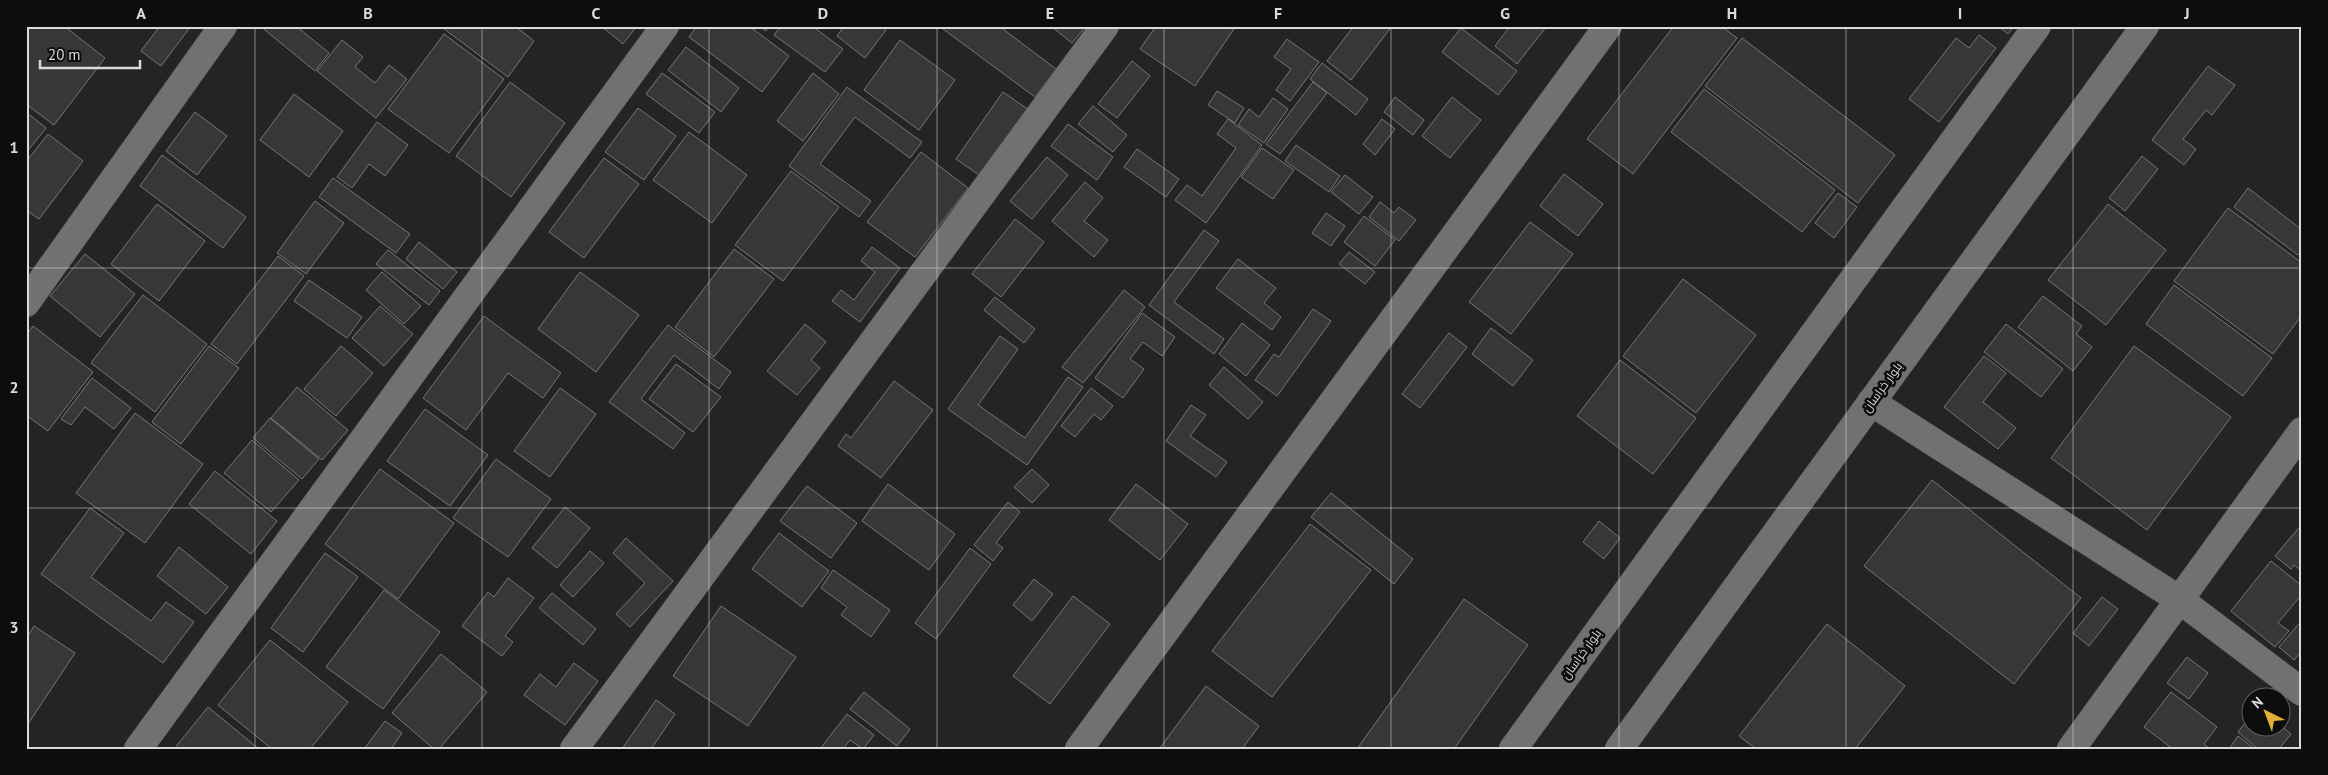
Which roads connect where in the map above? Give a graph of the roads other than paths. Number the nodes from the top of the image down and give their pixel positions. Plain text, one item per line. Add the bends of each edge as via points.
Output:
1 (223, 26) edge
2 (665, 26) edge
3 (1105, 26) edge
4 (1608, 26) edge
5 (2037, 26) edge
6 (2145, 26) edge
7 (26, 302) edge
8 (1871, 402) junction
9 (2302, 431) edge
10 (2180, 600) junction
11 (2302, 692) edge
12 (138, 749) edge
13 (574, 749) edge
14 (1079, 749) edge
15 (1512, 749) edge
16 (1619, 749) edge
17 (2071, 749) edge

1 - 7 street
2 - 12 street
3 - 13 street
4 - 14 street
5 - 15 street, بلوار خراسان
6 - 8 street, بلوار خراسان
8 - 10 street
8 - 16 street, بلوار خراسان
9 - 10 street
10 - 11 street
10 - 17 street

